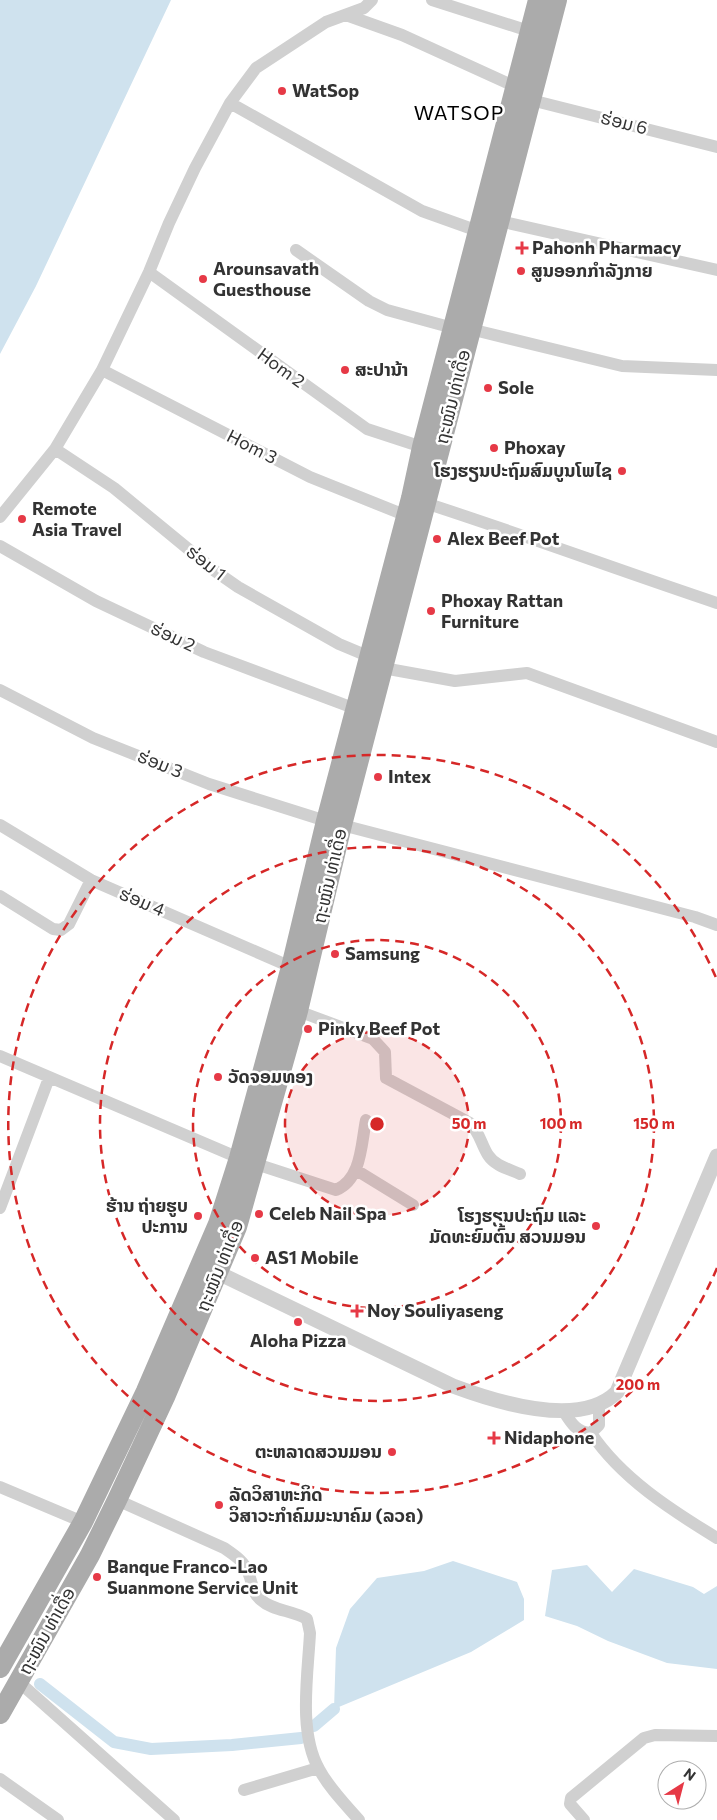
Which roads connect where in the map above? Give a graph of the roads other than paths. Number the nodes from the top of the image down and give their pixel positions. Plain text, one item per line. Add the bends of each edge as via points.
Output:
1 (372, 0) edge
2 (432, 0) edge
3 (538, 0) edge
4 (557, 0) edge
5 (346, 15) junction
6 (529, 31) junction
7 (516, 86) junction
8 (531, 100) junction
9 (230, 103) junction
10 (717, 147) edge
11 (499, 221) junction
12 (478, 231) junction
13 (296, 250) dead end
14 (717, 270) edge
15 (149, 272) junction
16 (462, 329) junction
17 (102, 370) junction
18 (717, 370) edge
19 (422, 447) junction
20 (55, 449) junction
21 (414, 506) junction
22 (0, 517) edge
23 (0, 546) edge
24 (717, 604) edge
25 (376, 662) junction
26 (0, 690) edge
27 (356, 709) junction
28 (717, 742) edge
29 (334, 823) junction
30 (0, 825) edge
31 (91, 880) junction
32 (0, 896) edge
33 (717, 925) edge
34 (291, 967) junction
35 (298, 1011) junction
36 (0, 1056) edge
37 (49, 1078) junction
38 (366, 1120) dead end
39 (717, 1156) edge
40 (247, 1161) junction
41 (356, 1170) junction
42 (520, 1174) dead end
43 (413, 1205) dead end
44 (0, 1208) edge
45 (210, 1269) junction
46 (599, 1405) junction
47 (562, 1410) junction
48 (591, 1433) junction
49 (0, 1487) edge
50 (117, 1500) junction
51 (83, 1522) junction
52 (717, 1538) edge
53 (0, 1668) edge
54 (19, 1682) junction
55 (0, 1714) edge
56 (717, 1736) edge
57 (318, 1768) junction
58 (0, 1779) edge
59 (244, 1790) dead end
60 (58, 1820) edge
61 (174, 1820) edge
62 (360, 1820) edge
63 (584, 1820) edge

1 - 5 street via 364,8
2 - 6 street
3 - 6 main road, ຖະໝົນ ທ່າເດື່ອ
4 - 8 main road, ຖະໝົນ ທ່າເດື່ອ
5 - 7 street via 402,35
5 - 9 street via 326,22 256,68
6 - 7 main road, ຖະໝົນ ທ່າເດື່ອ
7 - 8 street
7 - 12 main road, ຖະໝົນ ທ່າເດື່ອ
8 - 10 street, ຮ່ອມ 6
8 - 11 main road, ຖະໝົນ ທ່າເດື່ອ
9 - 12 street via 422,211
9 - 15 street via 169,223
11 - 14 street
11 - 16 main road, ຖະໝົນ ທ່າເດື່ອ
12 - 16 main road, ຖະໝົນ ທ່າເດື່ອ
13 - 16 street via 381,307
15 - 17 street
15 - 19 street, Hom 2 via 367,429
16 - 18 street via 622,366
16 - 19 main road, ຖະໝົນ ທ່າເດື່ອ
16 - 21 main road, ຖະໝົນ ທ່າເດື່ອ
17 - 20 street
17 - 21 street, Hom 3 via 310,477
19 - 21 main road, ຖະໝົນ ທ່າເດື່ອ
20 - 22 street
20 - 25 street, ຮ່ອມ 1 via 114,488 238,587
21 - 24 street, Hom 3 via 484,520
21 - 25 main road, ຖະໝົນ ທ່າເດື່ອ
23 - 27 street, ຮ່ອມ 2 via 96,601 204,652
25 - 27 main road, ຖະໝົນ ທ່າເດື່ອ
25 - 28 street, ຮ່ອມ 1 via 455,681 527,673
25 - 29 main road, ຖະໝົນ ທ່າເດື່ອ
26 - 29 street, ຮ່ອມ 3 via 93,738 209,784
27 - 29 main road, ຖະໝົນ ທ່າເດື່ອ
29 - 33 street, ຮ່ອມ 3
29 - 34 main road, ຖະໝົນ ທ່າເດື່ອ
29 - 35 main road, ຖະໝົນ ທ່າເດື່ອ
30 - 31 street, ຮ່ອມ 4
31 - 32 street via 62,930 54,929
31 - 34 street, ຮ່ອມ 4
34 - 40 main road, ຖະໝົນ ທ່າເດື່ອ
35 - 40 main road, ຖະໝົນ ທ່າເດື່ອ
35 - 42 street via 373,1039 385,1052 386,1078 470,1123 489,1156 498,1165
36 - 37 street
37 - 40 street
37 - 44 street
38 - 41 street
39 - 46 street via 617,1392
40 - 41 street via 336,1190 344,1187
40 - 45 main road, ຖະໝົນ ທ່າເດື່ອ via 218,1224
41 - 43 street
45 - 47 street via 453,1386 495,1402
45 - 50 main road, ຖະໝົນ ທ່າເດື່ອ via 165,1397
45 - 51 main road, ຖະໝົນ ທ່າເດື່ອ
46 - 47 street
46 - 48 street via 599,1424
47 - 48 street via 574,1427 583,1433
48 - 52 street via 603,1450 638,1483 678,1514
49 - 51 street
50 - 54 main road, ຖະໝົນ ທ່າເດື່ອ
50 - 57 street via 224,1548 239,1558 248,1572 251,1588 261,1600 306,1619 310,1633 306,1732
51 - 53 main road, ຖະໝົນ ທ່າເດື່ອ
54 - 55 main road, ຖະໝົນ ທ່າເດື່ອ
54 - 61 street
56 - 63 street via 655,1735 634,1744 569,1800
57 - 59 street
57 - 62 street
58 - 60 street

